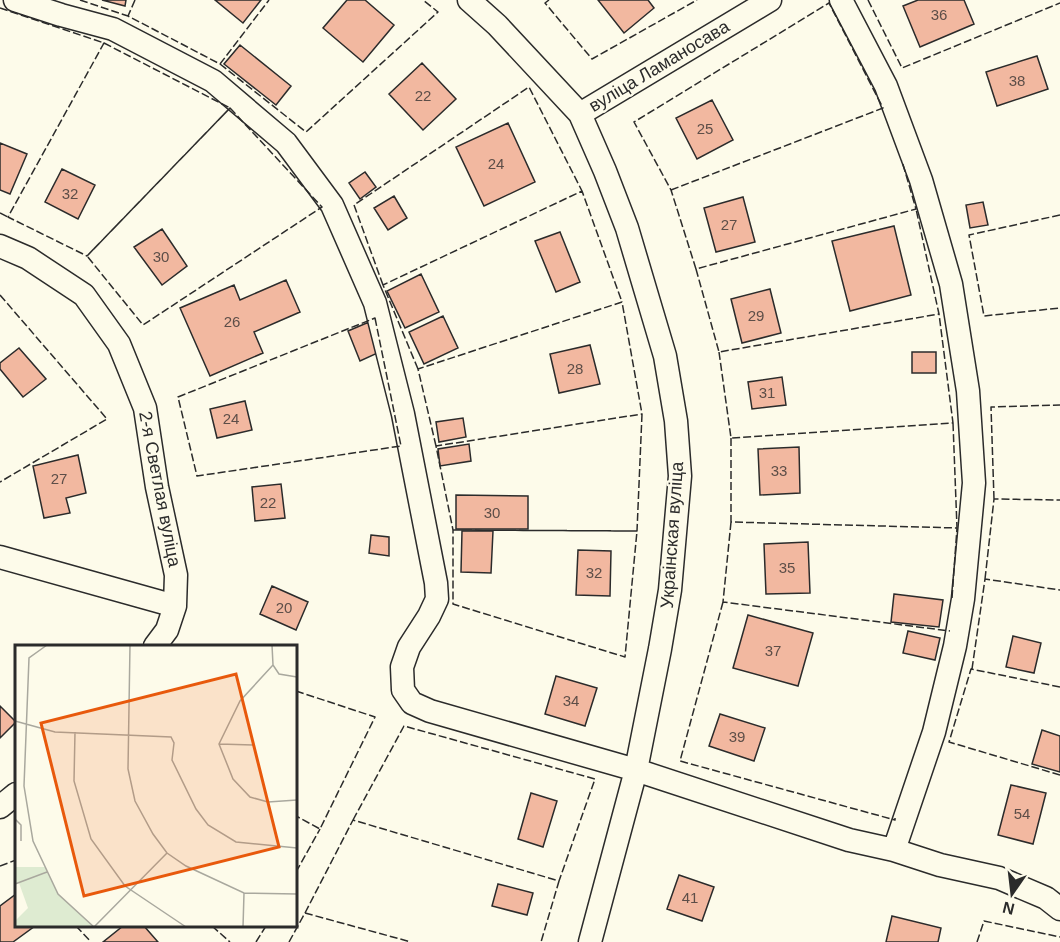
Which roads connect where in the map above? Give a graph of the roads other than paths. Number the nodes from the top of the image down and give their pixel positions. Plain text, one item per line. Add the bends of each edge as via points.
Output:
1 (15, 0) edge
2 (470, 0) edge
3 (770, 0) edge
4 (841, 0) edge
5 (580, 114) junction
6 (0, 246) edge
7 (0, 557) edge
8 (175, 606) junction
9 (156, 645) edge
10 (636, 770) junction
11 (15, 795) edge
12 (0, 807) edge
13 (894, 850) junction
14 (1060, 909) edge
15 (590, 942) edge

1 - 10 street via 112,29 213,81 286,143 332,205 375,303 403,414 436,583 436,599 402,667 403,690 412,703
2 - 5 street, Украінская вуліца
3 - 5 street, вуліца Ламаносава
4 - 13 street via 886,86 921,180 951,284 969,403 974,483 955,646 933,732
5 - 10 street, Украінская вуліца via 627,228 665,356 676,421 680,476 670,590
6 - 8 street, 2-я Светлая вуліца via 28,258 84,295 119,344 145,408 176,575
7 - 8 street
8 - 9 street, 2-я Светлая вуліца via 167,630
10 - 13 street via 849,840
10 - 15 street, Украінская вуліца
11 - 12 street
13 - 14 street via 999,878 1046,898

